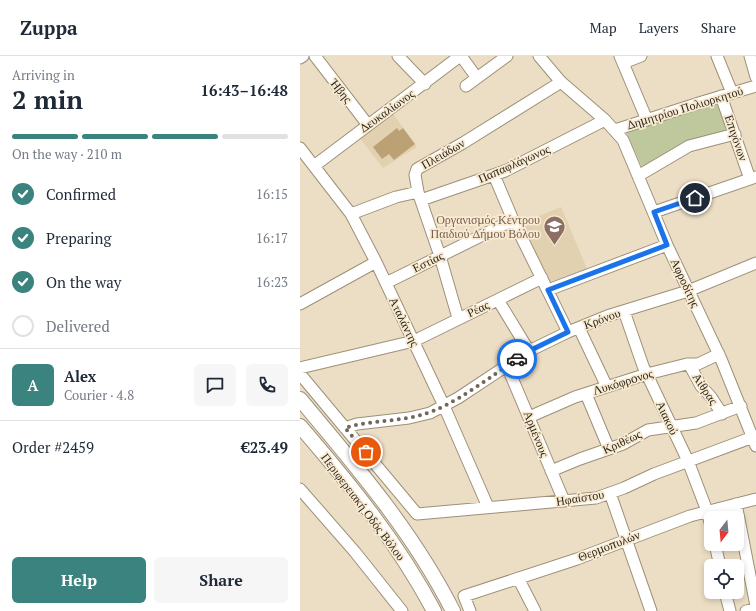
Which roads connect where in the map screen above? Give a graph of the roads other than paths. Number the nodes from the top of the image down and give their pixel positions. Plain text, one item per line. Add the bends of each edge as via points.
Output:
1 (302, 56) edge
2 (315, 56) edge
3 (398, 56) edge
4 (461, 56) edge
5 (507, 56) edge
6 (539, 56) edge
7 (641, 56) edge
8 (717, 56) edge
9 (750, 56) edge
10 (300, 58) edge
11 (622, 59) edge
12 (756, 77) edge
13 (478, 78) junction
14 (561, 82) junction
15 (425, 84) junction
16 (466, 86) dead end
17 (756, 86) edge
18 (732, 93) junction
19 (721, 96) junction
20 (605, 120) junction
21 (646, 120) junction
22 (368, 125) junction
23 (615, 130) junction
24 (735, 134) junction
25 (300, 148) edge
26 (314, 166) junction
27 (494, 175) junction
28 (638, 176) junction
29 (753, 178) edge
30 (420, 196) junction
31 (654, 212) junction
32 (351, 214) junction
33 (513, 220) junction
34 (667, 245) junction
35 (440, 256) junction
36 (376, 262) junction
37 (756, 263) edge
38 (542, 278) junction
39 (386, 283) junction
40 (548, 290) junction
41 (688, 291) junction
42 (498, 300) junction
43 (300, 304) edge
44 (624, 311) junction
45 (458, 318) junction
46 (574, 330) junction
47 (414, 341) junction
48 (529, 351) junction
49 (719, 354) junction
50 (689, 364) junction
51 (507, 366) junction
52 (300, 368) edge
53 (300, 374) edge
54 (647, 374) junction
55 (607, 387) junction
56 (586, 394) junction
57 (300, 399) edge
58 (444, 406) junction
59 (741, 406) junction
60 (722, 414) junction
61 (529, 417) junction
62 (300, 426) edge
63 (670, 427) junction
64 (345, 428) junction
65 (755, 440) edge
66 (609, 449) junction
67 (688, 461) junction
68 (551, 472) junction
69 (300, 489) edge
70 (610, 493) junction
71 (756, 499) edge
72 (564, 501) junction
73 (736, 504) junction
74 (488, 507) junction
75 (707, 511) joint
76 (704, 512) edge
77 (627, 540) junction
78 (518, 578) junction
79 (727, 599) edge
80 (756, 608) edge
81 (402, 611) edge
82 (434, 611) edge
83 (453, 611) edge
84 (470, 611) edge
85 (535, 611) edge
86 (651, 611) edge
87 (730, 611) edge
88 (746, 611) edge

1 - 10 street
2 - 22 street, Ήβης
3 - 15 street
4 - 13 street
4 - 15 street, Δευκαλίωνος
5 - 13 street
6 - 14 street, Αφροδίτης
7 - 11 street
8 - 18 street
9 - 12 street
11 - 21 street
13 - 16 street
14 - 20 street, Αφροδίτης
14 - 30 street, Πλειάδων via 417,169 414,174
15 - 22 street, Δευκαλίωνος
17 - 18 street, Δημητρίου Πολιορκητού
18 - 19 street, Δημητρίου Πολιορκητού
19 - 21 street, Δημητρίου Πολιορκητού
19 - 24 street, Επιγόνων
20 - 23 street, Αφροδίτης
20 - 27 street, Παπαφλάγωνος
21 - 23 street, Δημητρίου Πολιορκητού
22 - 26 street, Δευκαλίωνος
23 - 28 street, Αφροδίτης via 625,144
24 - 28 street via 689,146
24 - 29 street, Επιγόνων
25 - 26 street, Αταλάντης
26 - 32 street, Αταλάντης
27 - 30 street, Παπαφλάγωνος
27 - 33 street
28 - 31 street, Αφροδίτης
29 - 31 street
30 - 32 street, Παπαφλάγωνος via 396,197
30 - 35 street, Πλειάδων
31 - 34 street, Αφροδίτης
32 - 36 street, Αταλάντης
33 - 35 street, Εστίας
33 - 38 street
34 - 40 street
34 - 41 street, Αφροδίτης
35 - 39 street, Εστίας
35 - 45 street, Πλειάδων
36 - 39 street, Αταλάντης
36 - 43 street
37 - 41 street, Κρόνου
38 - 40 street
38 - 42 street, Ρέας
39 - 47 street, Αταλάντης
40 - 46 street
41 - 44 street, Κρόνου
41 - 49 street, Αφροδίτης
42 - 45 street, Ρέας
42 - 48 street
44 - 46 street, Κρόνου
44 - 54 street, Αιακού
45 - 47 street, Ρέας
46 - 48 street, Κρόνου
46 - 55 street
47 - 52 street, Ρέας
47 - 58 street, Αταλάντης
48 - 51 street, Κρόνου
49 - 50 street, Λυκόφρoνος via 698,364
49 - 59 street, Αφροδίτης
50 - 54 street, Λυκόφρoνος
50 - 60 street, Αίθρας via 701,386
51 - 58 street, Κρόνου
51 - 61 street, Αρμένους
53 - 64 street
54 - 55 street, Λυκόφρoνος
54 - 63 street, Αιακού
55 - 56 street, Λυκόφρoνος
56 - 61 street, Λυκόφρoνος
56 - 66 street
57 - 83 main road, Περιφερειακή Οδός Βόλου via 403,527 431,570
58 - 64 street, Κρόνου via 420,416 357,424
58 - 74 street, Αταλάντης
59 - 60 street, Κριθέως
59 - 65 street, Αφροδίτης
60 - 63 street, Κριθέως via 696,423
61 - 68 street, Αρμένους
62 - 82 main road, Περιφερειακή Οδός Βόλου via 377,520
63 - 66 street, Κριθέως via 648,430
63 - 67 street, Αιακού
64 - 74 street, Ηφαίστου via 417,514
65 - 67 street, Ηφαίστου
66 - 68 street, Κριθέως
67 - 70 street, Ηφαίστου
67 - 75 street, Αιακού
68 - 72 street, Αρμένους
69 - 81 street
70 - 72 street, Ηφαίστου via 596,498
70 - 77 street
71 - 73 street, Θερμοπυλών
72 - 74 street, Ηφαίστου
73 - 75 street, Θερμοπυλών
73 - 80 street
76 - 77 street, Θερμοπυλών
77 - 78 street, Θερμοπυλών
77 - 86 street
78 - 84 street, Θερμοπυλών via 464,596
78 - 85 street
79 - 87 street
80 - 88 street

